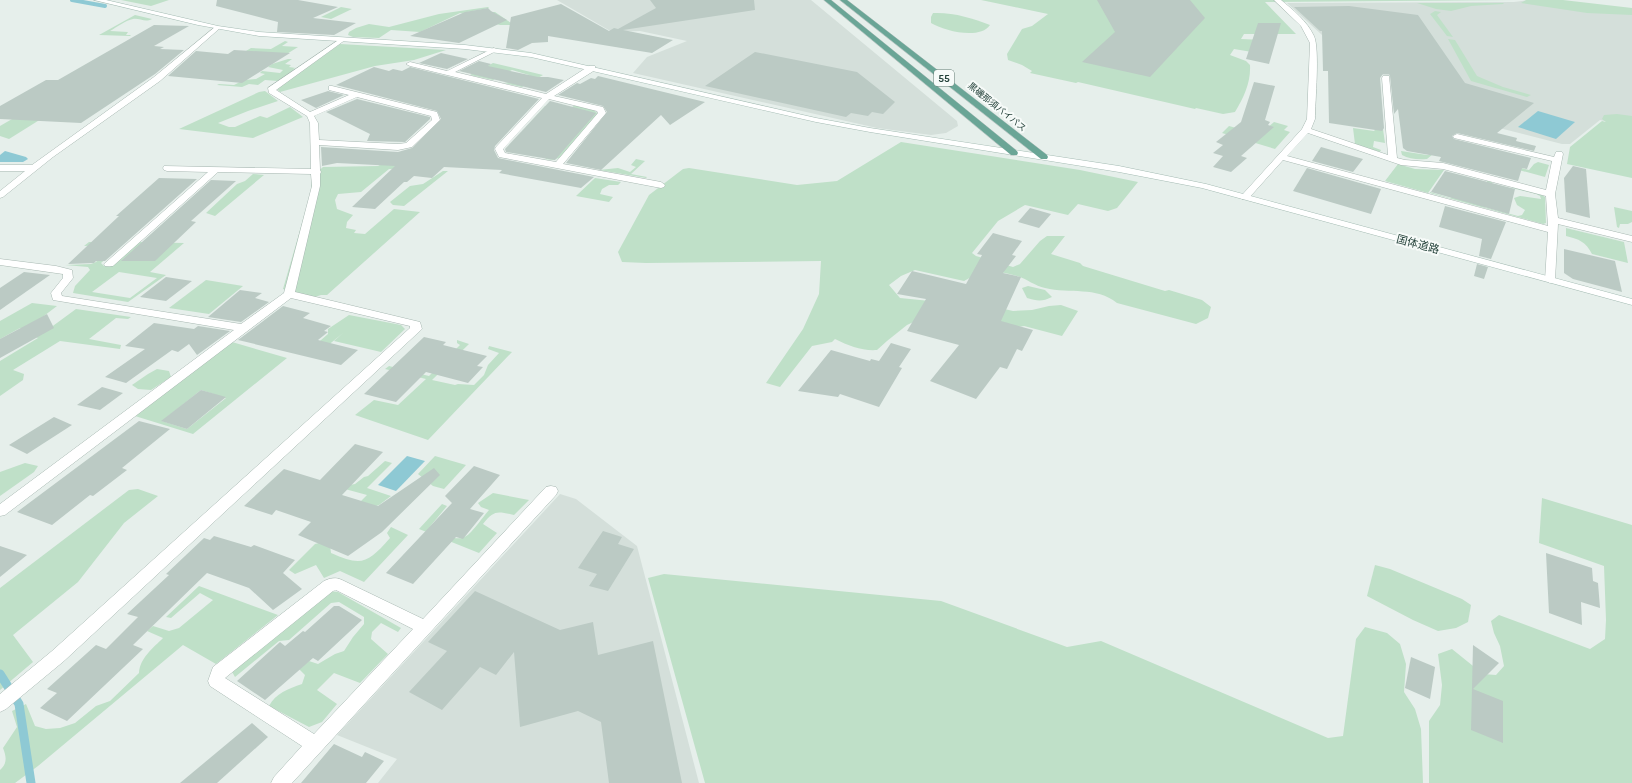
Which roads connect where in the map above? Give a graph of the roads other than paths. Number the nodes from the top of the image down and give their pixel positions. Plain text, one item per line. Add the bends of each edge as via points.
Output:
1 (97, 0) edge
2 (827, 0) edge
3 (843, 0) edge
4 (1277, 0) edge
5 (217, 28) junction
6 (342, 40) junction
7 (494, 50) junction
8 (410, 64) dead end
9 (592, 68) junction
10 (448, 73) junction
11 (1386, 78) dead end
12 (332, 88) dead end
13 (355, 95) junction
14 (548, 96) junction
15 (310, 115) junction
16 (1306, 130) junction
17 (1457, 136) dead end
18 (315, 142) junction
19 (1014, 152) junction
20 (1044, 157) junction
21 (1282, 157) junction
22 (1394, 159) junction
23 (558, 166) junction
24 (0, 168) edge
25 (34, 168) junction
26 (167, 168) dead end
27 (216, 169) junction
28 (317, 172) junction
29 (661, 185) dead end
30 (1550, 194) junction
31 (0, 195) edge
32 (1245, 197) junction
33 (1553, 225) junction
34 (1632, 239) edge
35 (0, 262) edge
36 (109, 264) dead end
37 (1550, 280) junction
38 (289, 294) junction
39 (1632, 302) edge
40 (243, 328) junction
41 (551, 491) dead end
42 (0, 511) edge
43 (425, 627) junction
44 (0, 704) edge
45 (316, 745) junction
46 (280, 783) edge

1 - 5 street, 国体道路
2 - 19 main road, 55
3 - 20 main road, 黒磯那須バイパス / 55
4 - 16 street via 1308,31 1314,43 1311,119
5 - 6 street, 国体道路 via 268,35
5 - 25 street via 157,79
6 - 7 street, 国体道路
6 - 15 street via 272,88 272,91
7 - 9 street, 国体道路
7 - 10 street
8 - 10 street
9 - 14 street
9 - 19 street, 国体道路 via 816,120
10 - 14 street
11 - 22 street
12 - 13 street
13 - 15 street
13 - 18 street via 434,114 436,120 409,145 398,147
14 - 23 street via 600,109 602,113
14 - 23 street via 499,149 502,155
15 - 18 street via 314,123
16 - 21 street
16 - 22 street
17 - 30 street via 1558,157
18 - 28 street
19 - 20 street, 国体道路
20 - 32 street, 国体道路 via 1133,172
21 - 32 street
21 - 33 street
22 - 30 street via 1414,164 1443,166
23 - 29 street
24 - 25 street
25 - 31 street
26 - 27 street
27 - 28 street
27 - 36 street
28 - 38 street via 316,186
30 - 33 street
32 - 37 street, 国体道路
33 - 34 street
33 - 37 street
35 - 40 street via 68,272 68,278 56,292 57,298
37 - 39 street, 国体道路
38 - 40 street
38 - 44 street via 416,324 416,328 58,656
40 - 42 street
41 - 43 street
43 - 45 street
43 - 45 street via 337,584 329,585 219,672 216,681
45 - 46 street

